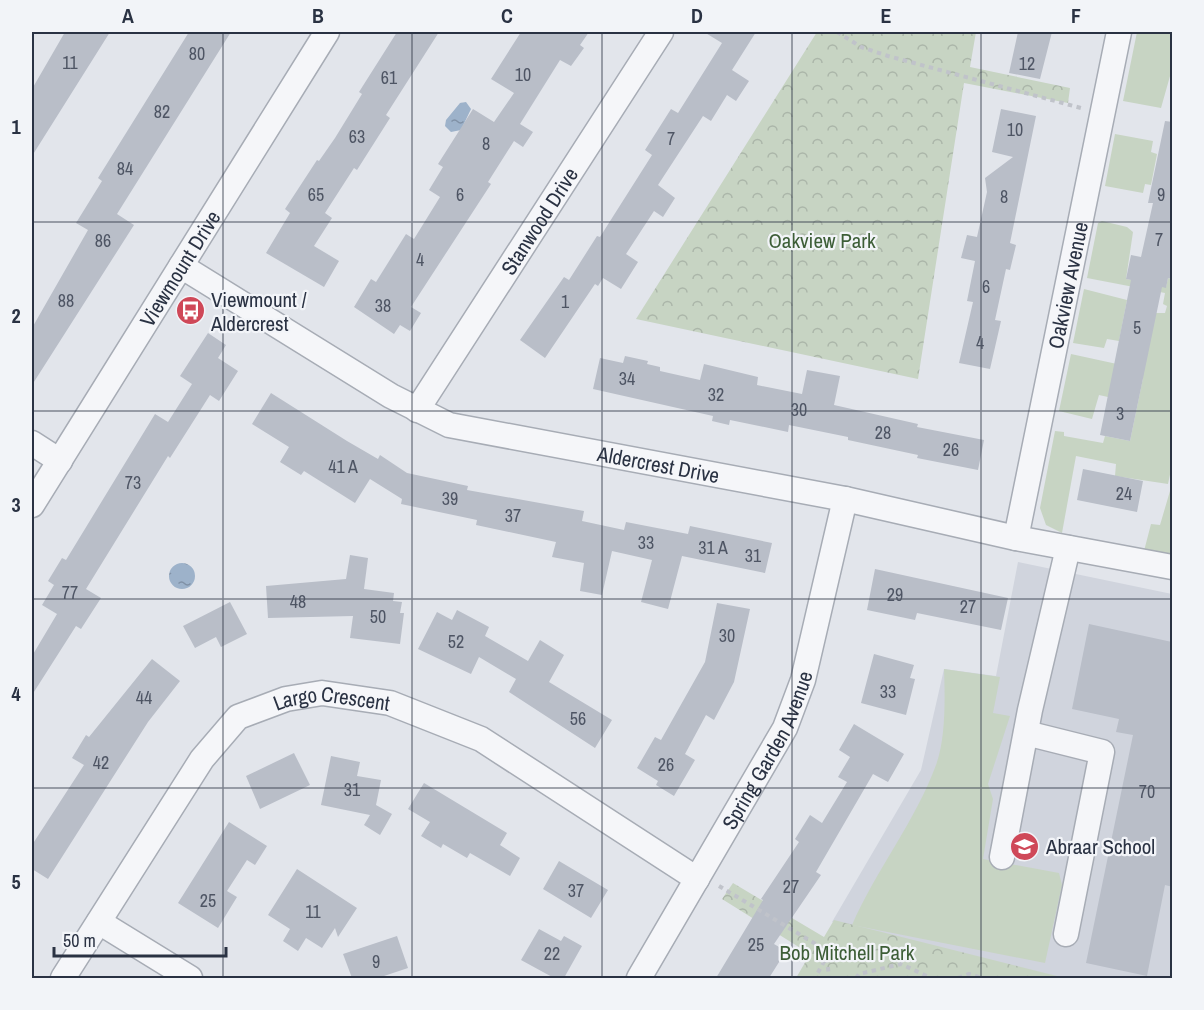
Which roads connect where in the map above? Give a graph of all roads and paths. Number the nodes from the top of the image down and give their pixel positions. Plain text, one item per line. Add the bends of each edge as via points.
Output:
1 (327, 32) edge
2 (661, 32) edge
3 (837, 32) edge
4 (1119, 32) edge
5 (1102, 114) junction
6 (181, 266) junction
7 (417, 410) junction
8 (32, 443) edge
9 (60, 461) junction
10 (845, 499) junction
11 (32, 505) edge
12 (1016, 538) junction
13 (1068, 548) junction
14 (1173, 567) edge
15 (1026, 732) junction
16 (1002, 857) dead end
17 (697, 879) junction
18 (99, 922) junction
19 (1066, 934) dead end
20 (827, 956) junction
21 (63, 978) edge
22 (190, 978) edge
23 (639, 978) edge
24 (814, 978) edge
25 (829, 978) edge
26 (856, 978) edge
27 (931, 978) edge
28 (958, 978) edge
29 (982, 978) edge

1 - 6 street, Viewmount Drive
2 - 7 street, Stanwood Drive
3 - 5 path via 888,56
4 - 5 street, Oakview Avenue
5 - 12 street, Oakview Avenue
6 - 7 street, Aldercrest Drive
6 - 9 street, Viewmount Drive
7 - 10 street, Aldercrest Drive via 449,425
8 - 9 street
9 - 11 street, Viewmount Drive
10 - 12 street, Aldercrest Drive
10 - 17 street, Spring Garden Avenue via 803,680 785,728
12 - 13 street, Aldercrest Drive
13 - 14 street, Aldercrest Drive
13 - 15 street
15 - 16 street
15 - 19 street via 1102,752
17 - 18 street, Largo Crescent via 481,740 390,703 321,693 286,699 238,717 202,759
17 - 20 path via 714,883 819,946
17 - 23 street, Spring Garden Avenue
18 - 21 street, Largo Crescent
18 - 22 street
20 - 24 path
20 - 25 path
26 - 27 path via 901,964
28 - 29 path via 969,974

